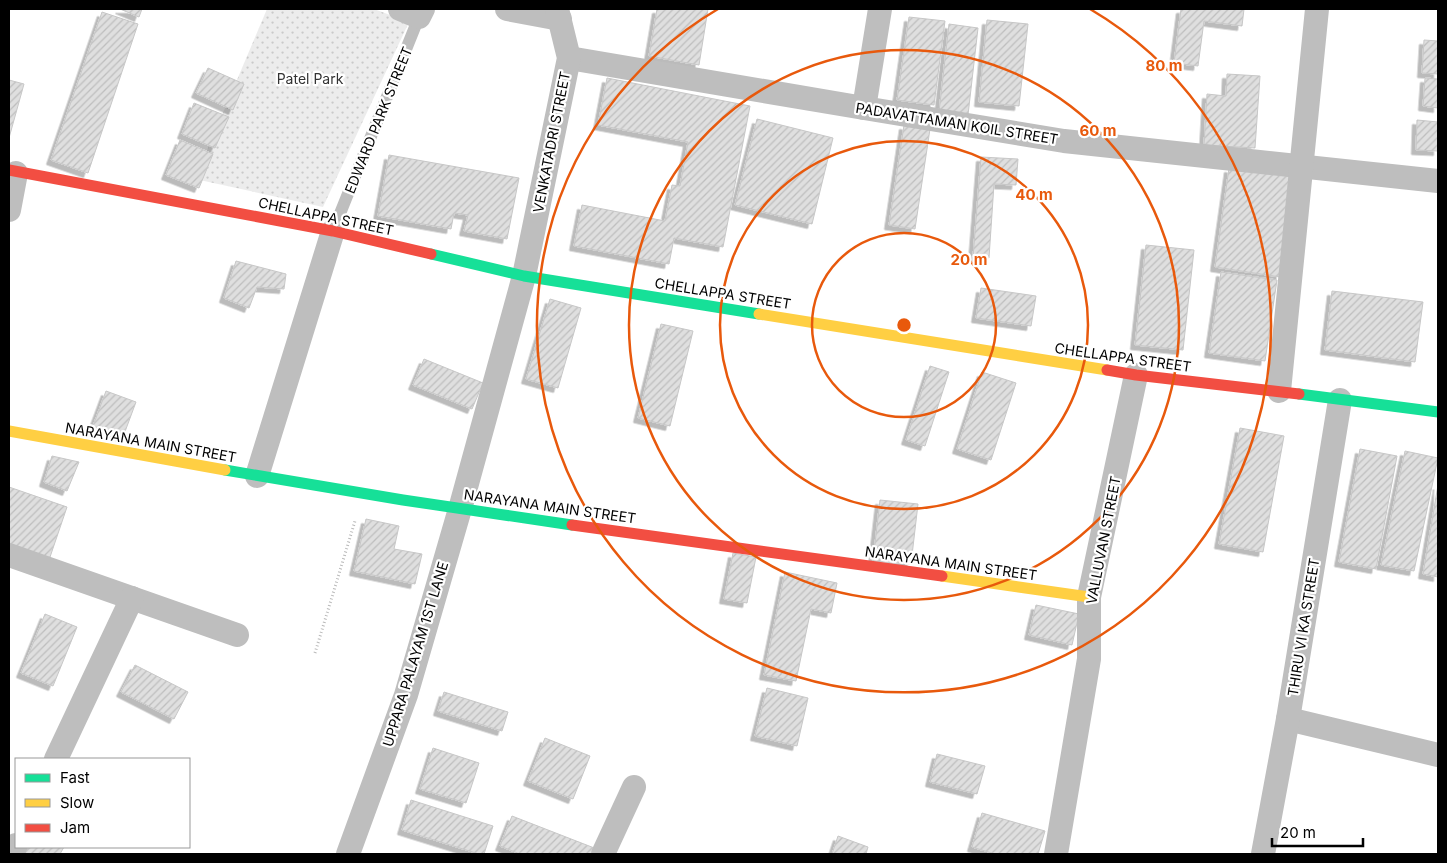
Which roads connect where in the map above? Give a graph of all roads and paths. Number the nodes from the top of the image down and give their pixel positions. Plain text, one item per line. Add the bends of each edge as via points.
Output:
1 (507, 9) edge
2 (880, 9) edge
3 (1318, 9) edge
4 (414, 11) edge
5 (558, 14) edge
6 (568, 58) junction
7 (864, 108) junction
8 (1302, 166) junction
9 (12, 172) edge
10 (1438, 181) edge
11 (9, 210) edge
12 (333, 231) junction
13 (524, 276) junction
14 (1136, 376) junction
15 (1278, 391) junction
16 (1340, 400) junction
17 (1438, 412) edge
18 (9, 431) edge
19 (257, 476) junction
20 (363, 494) junction
21 (460, 509) junction
22 (9, 555) edge
23 (1089, 597) junction
24 (132, 598) junction
25 (237, 635) dead end
26 (315, 653) dead end
27 (1288, 719) junction
28 (1438, 756) edge
29 (56, 758) edge
30 (634, 787) dead end
31 (348, 854) edge
32 (603, 854) edge
33 (1056, 854) edge
34 (1263, 854) edge

1 - 5 street
2 - 7 street
3 - 8 street
4 - 12 lane, EDWARD PARK STREET
5 - 6 street, VENKATADRI STREET
6 - 7 street, PADAVATTAMAN KOIL STREET
6 - 13 street, VENKATADRI STREET
7 - 8 street, PADAVATTAMAN KOIL STREET via 1064,141
8 - 10 street, PADAVATTAMAN KOIL STREET
8 - 15 street
9 - 11 street
9 - 12 street, CHELLAPPA STREET
12 - 13 street, CHELLAPPA STREET
12 - 19 street
13 - 14 street, CHELLAPPA STREET
13 - 21 street, VENKATADRI STREET
14 - 15 street, CHELLAPPA STREET
14 - 23 street, VALLUVAN STREET
15 - 16 street, CHELLAPPA STREET
16 - 17 street, CHELLAPPA STREET
16 - 27 street, THIRU VI KA STREET
18 - 19 street, NARAYANA MAIN STREET
19 - 20 street, NARAYANA MAIN STREET
20 - 21 street, NARAYANA MAIN STREET
20 - 26 path
21 - 23 street, NARAYANA MAIN STREET
21 - 31 street, UPPARA PALAYAM 1ST LANE via 406,695
22 - 24 street
23 - 33 street, VALLUVAN STREET via 1089,659
24 - 25 street
24 - 29 street
27 - 28 street
27 - 34 street, THIRU VI KA STREET
30 - 32 street

